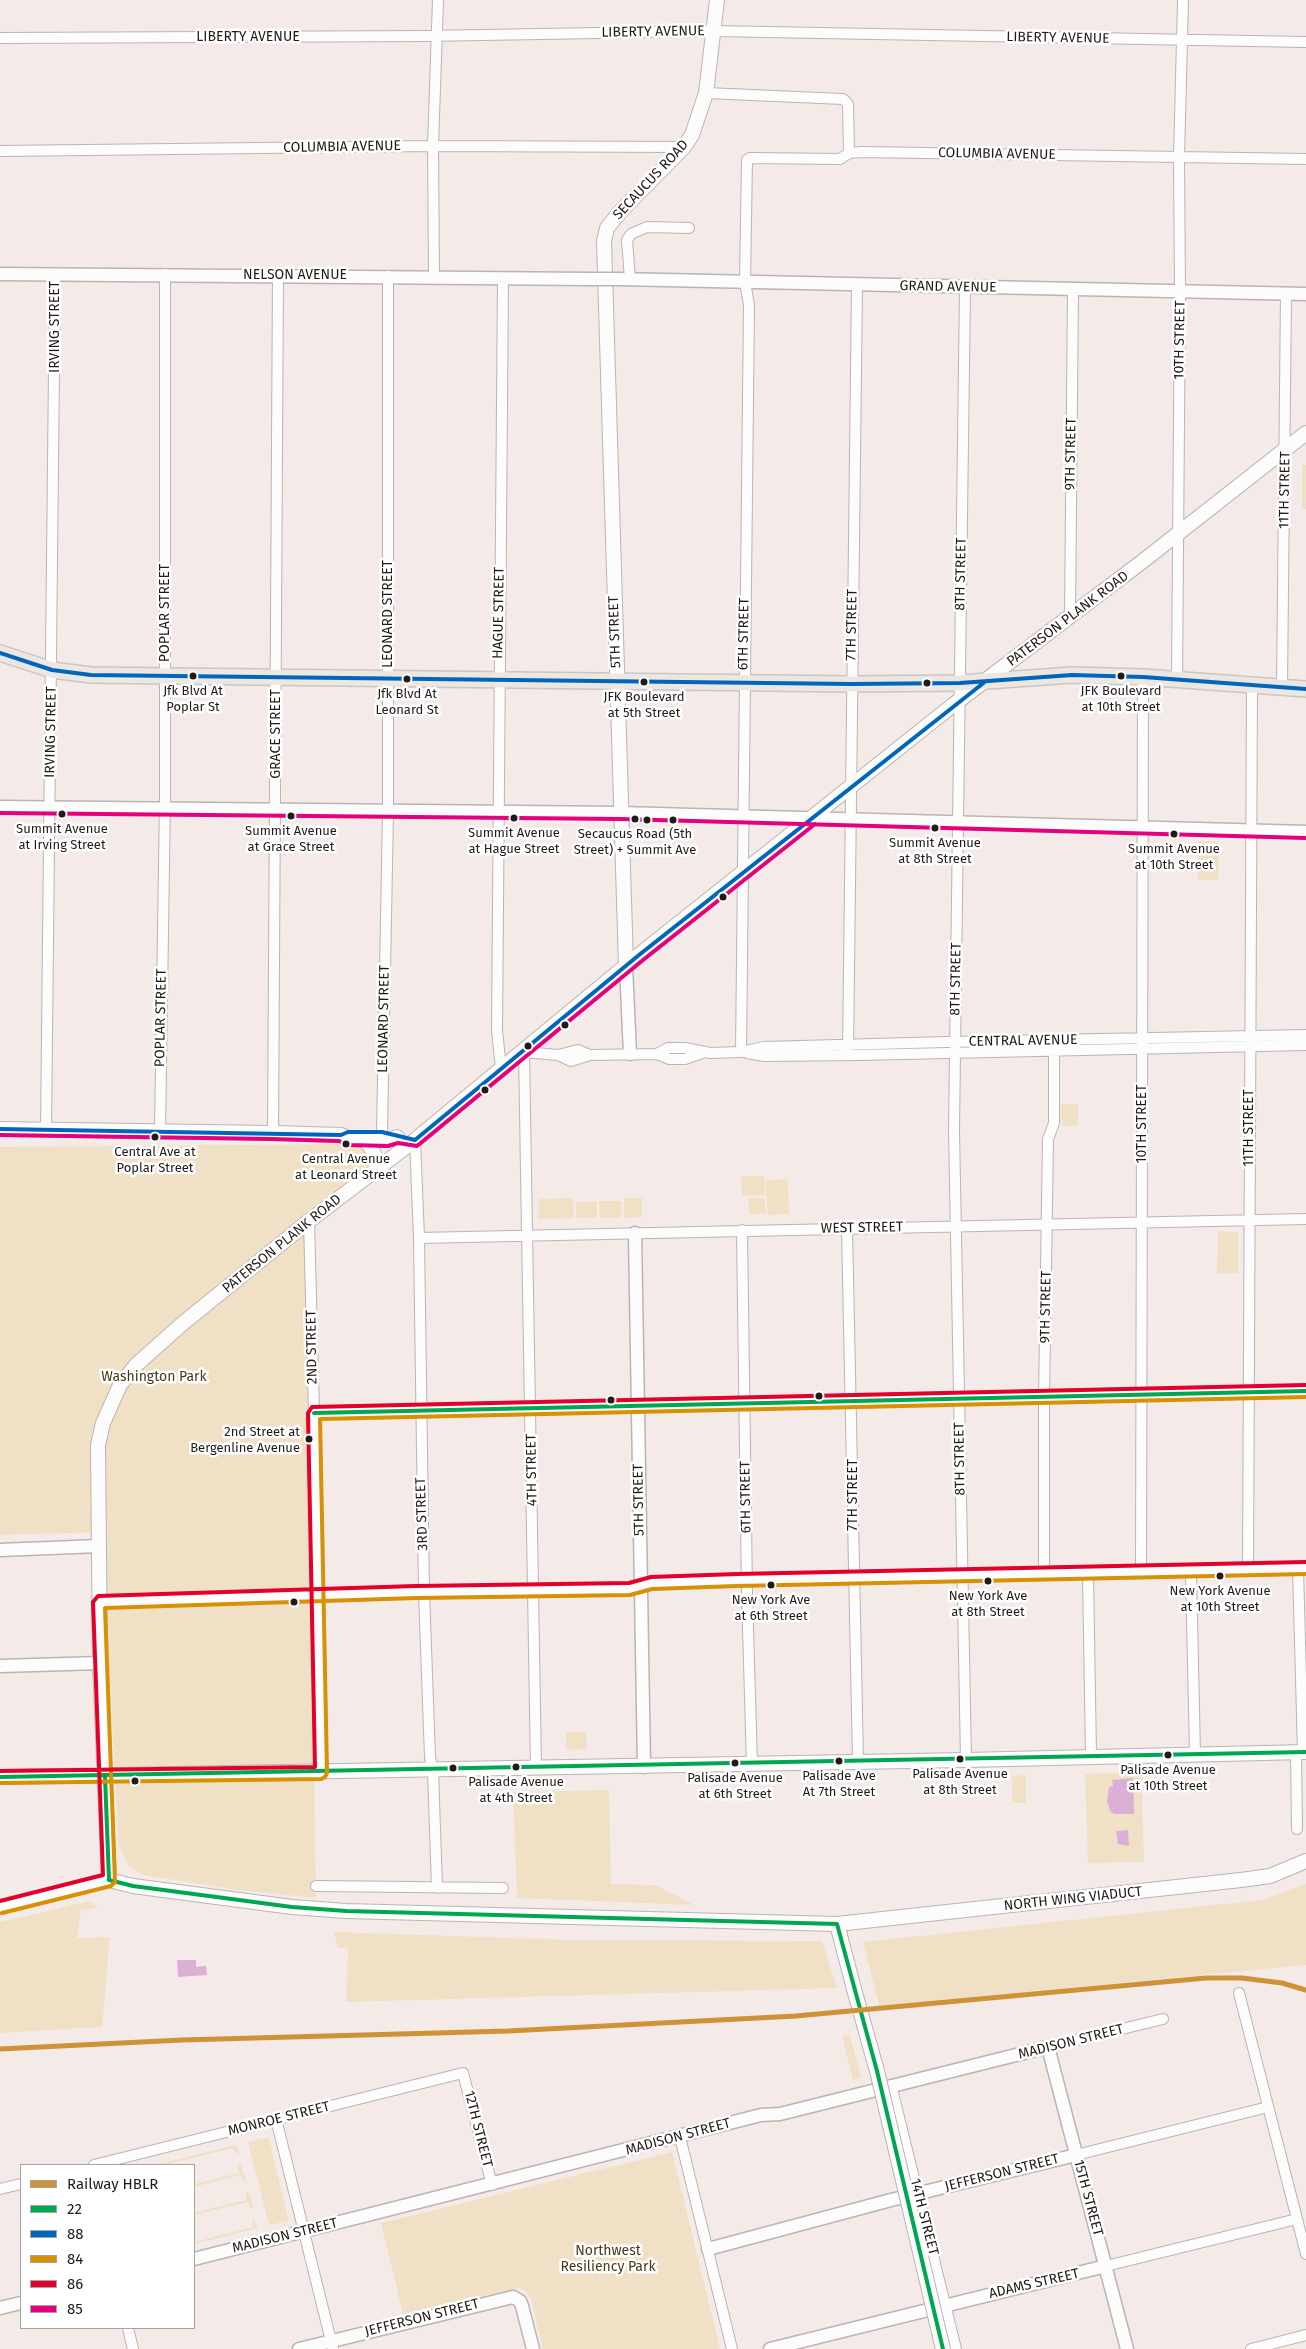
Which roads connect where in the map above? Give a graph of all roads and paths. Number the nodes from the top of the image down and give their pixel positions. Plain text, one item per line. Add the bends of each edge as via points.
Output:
1 (438, 0) edge
2 (717, 0) edge
3 (1183, 0) edge
4 (714, 31) junction
5 (437, 36) junction
6 (0, 38) edge
7 (1182, 40) junction
8 (1306, 42) edge
9 (706, 93) junction
10 (433, 146) junction
11 (684, 147) junction
12 (0, 151) edge
13 (849, 153) junction
14 (1179, 158) junction
15 (1306, 159) edge
16 (745, 217) joint
17 (689, 228) dead end
18 (604, 240) joint
19 (0, 274) edge
20 (55, 274) junction
21 (165, 274) junction
22 (278, 275) junction
23 (388, 276) junction
24 (434, 276) junction
25 (503, 278) junction
26 (590, 279) joint
27 (625, 279) junction
28 (745, 282) junction
29 (857, 285) junction
30 (964, 288) junction
31 (1073, 290) junction
32 (1180, 291) junction
33 (1286, 293) junction
34 (1306, 294) edge
35 (1306, 433) edge
36 (1285, 449) junction
37 (1178, 533) junction
38 (1070, 617) junction
39 (0, 652) edge
40 (52, 670) junction
41 (165, 676) junction
42 (276, 676) junction
43 (388, 677) junction
44 (1143, 677) junction
45 (498, 679) junction
46 (1177, 680) junction
47 (617, 681) junction
48 (986, 681) junction
49 (960, 683) junction
50 (744, 684) junction
51 (852, 684) junction
52 (1252, 685) junction
53 (1282, 687) junction
54 (1306, 689) edge
55 (960, 700) junction
56 (850, 788) junction
57 (0, 807) edge
58 (50, 808) junction
59 (165, 809) junction
60 (276, 810) junction
61 (388, 812) junction
62 (498, 812) junction
63 (621, 813) junction
64 (742, 817) junction
65 (851, 818) junction
66 (810, 819) junction
67 (958, 823) junction
68 (1144, 827) junction
69 (1251, 830) junction
70 (1306, 832) edge
71 (742, 875) junction
72 (626, 966) junction
73 (1306, 1035) edge
74 (1250, 1036) junction
75 (1143, 1038) junction
76 (955, 1042) junction
77 (1306, 1045) edge
78 (1054, 1046) junction
79 (1249, 1047) junction
80 (1143, 1049) junction
81 (848, 1050) junction
82 (524, 1052) junction
83 (741, 1052) junction
84 (956, 1053) junction
85 (630, 1054) junction
86 (501, 1069) junction
87 (0, 1129) edge
88 (46, 1130) junction
89 (160, 1132) junction
90 (382, 1132) junction
91 (273, 1133) junction
92 (341, 1135) junction
93 (397, 1137) junction
94 (361, 1139) junction
95 (415, 1140) junction
96 (377, 1170) junction
97 (1249, 1219) junction
98 (1306, 1219) edge
99 (309, 1221) junction
100 (1142, 1222) junction
101 (1048, 1224) junction
102 (956, 1226) junction
103 (847, 1228) junction
104 (742, 1230) junction
105 (635, 1233) junction
106 (526, 1236) junction
107 (419, 1238) junction
108 (1306, 1391) edge
109 (1248, 1393) junction
110 (1140, 1394) junction
111 (1044, 1397) junction
112 (959, 1400) junction
113 (852, 1403) junction
114 (745, 1404) junction
115 (638, 1406) junction
116 (531, 1407) junction
117 (420, 1410) junction
118 (314, 1413) junction
119 (99, 1546) junction
120 (0, 1550) edge
121 (1302, 1569) edge
122 (1248, 1570) junction
123 (1141, 1572) junction
124 (1191, 1572) junction
125 (1044, 1574) junction
126 (1088, 1574) junction
127 (962, 1576) junction
128 (854, 1578) junction
129 (747, 1580) junction
130 (640, 1586) junction
131 (533, 1590) junction
132 (424, 1592) junction
133 (318, 1596) junction
134 (99, 1602) junction
135 (100, 1663) junction
136 (0, 1666) edge
137 (1301, 1752) edge
138 (1195, 1754) junction
139 (1091, 1756) junction
140 (966, 1760) junction
141 (858, 1761) junction
142 (752, 1764) junction
143 (644, 1767) junction
144 (536, 1768) junction
145 (433, 1771) junction
146 (321, 1773) junction
147 (105, 1776) junction
148 (0, 1777) edge
149 (1297, 1829) dead end
150 (1306, 1861) edge
151 (109, 1880) junction
152 (316, 1886) dead end
153 (437, 1888) junction
154 (504, 1888) dead end
155 (0, 1907) edge
156 (837, 1924) junction
157 (1239, 1993) dead end
158 (1163, 2020) dead end
159 (1048, 2047) junction
160 (463, 2073) joint
161 (891, 2085) junction
162 (1268, 2106) junction
163 (276, 2119) junction
164 (680, 2137) junction
165 (1076, 2155) junction
166 (98, 2164) edge
167 (20, 2184) edge
168 (492, 2185) junction
169 (0, 2189) edge
170 (918, 2194) junction
171 (1297, 2218) junction
172 (304, 2231) junction
173 (708, 2249) junction
174 (1306, 2254) edge
175 (195, 2258) edge
176 (1106, 2266) junction
177 (20, 2303) edge
178 (945, 2305) junction
179 (0, 2308) edge
180 (128, 2329) edge
181 (1306, 2335) edge
182 (332, 2345) edge
183 (133, 2349) edge
184 (299, 2349) edge
185 (533, 2349) edge
186 (732, 2349) edge
187 (770, 2349) edge
188 (943, 2349) edge
189 (956, 2349) edge
190 (1127, 2349) edge
191 (1251, 2349) edge

1 - 5 street
2 - 4 main road, SECAUCUS ROAD
3 - 7 street, 10TH STREET
4 - 5 street, LIBERTY AVENUE
4 - 7 street, LIBERTY AVENUE
4 - 9 main road, SECAUCUS ROAD
5 - 6 street, LIBERTY AVENUE
5 - 10 street
7 - 8 street, LIBERTY AVENUE
7 - 14 street, 10TH STREET
9 - 11 main road, SECAUCUS ROAD via 700,116
9 - 13 street via 843,99 848,104
10 - 11 street, COLUMBIA AVENUE
10 - 12 street, COLUMBIA AVENUE
10 - 24 street
11 - 18 main road, SECAUCUS ROAD via 620,212
13 - 14 street, COLUMBIA AVENUE
13 - 16 street, COLUMBIA AVENUE via 840,159 750,158 746,164
14 - 15 street, COLUMBIA AVENUE
14 - 32 street, 10TH STREET
16 - 28 street, 6TH STREET
17 - 27 street via 648,227 631,234 627,240
18 - 47 main road, 5TH STREET
19 - 20 street, NELSON AVENUE
20 - 21 street, NELSON AVENUE
20 - 40 street, IRVING STREET
21 - 22 street, NELSON AVENUE
21 - 41 street, POPLAR STREET
22 - 23 street, NELSON AVENUE
22 - 42 street, GRACE STREET
23 - 24 street, NELSON AVENUE
23 - 43 street, LEONARD STREET
24 - 25 street, NELSON AVENUE
25 - 26 street, NELSON AVENUE
25 - 45 street, HAGUE STREET
26 - 27 street, GRAND AVENUE, bridge
27 - 28 street, GRAND AVENUE
28 - 29 street, GRAND AVENUE
28 - 50 street, 6TH STREET via 749,305
29 - 30 street, GRAND AVENUE
29 - 51 street, 7TH STREET
30 - 31 street, GRAND AVENUE
30 - 49 street, 8TH STREET
31 - 32 street, GRAND AVENUE
31 - 38 street, 9TH STREET
32 - 33 street, GRAND AVENUE
32 - 37 street, 10TH STREET
33 - 34 street, GRAND AVENUE
33 - 36 street, 11TH STREET
35 - 36 main road, PATERSON PLANK ROAD
36 - 37 main road, PATERSON PLANK ROAD
36 - 53 street, 11TH STREET
37 - 38 main road, PATERSON PLANK ROAD
37 - 46 street, 10TH STREET
38 - 48 main road, PATERSON PLANK ROAD
39 - 40 main road
40 - 41 main road via 90,675
40 - 58 street, IRVING STREET
41 - 42 main road
41 - 59 street, POPLAR STREET
42 - 43 main road
42 - 60 street, GRACE STREET
43 - 45 main road
43 - 61 street, LEONARD STREET
44 - 46 main road
44 - 48 main road via 1072,675
44 - 68 street, 10TH STREET
45 - 47 main road
45 - 62 street, HAGUE STREET
46 - 52 main road
47 - 50 main road
47 - 63 main road, 5TH STREET
48 - 49 main road
48 - 55 main road, PATERSON PLANK ROAD
49 - 51 main road
49 - 55 street, 8TH STREET
50 - 51 main road
50 - 64 street, 6TH STREET
51 - 56 street, 7TH STREET
52 - 53 main road
52 - 69 street, 11TH STREET
53 - 54 main road
55 - 56 main road, PATERSON PLANK ROAD
55 - 67 street, 8TH STREET
56 - 65 street, 7TH STREET
56 - 66 main road, PATERSON PLANK ROAD
57 - 58 street
58 - 59 street
58 - 88 street, IRVING STREET
59 - 60 street
59 - 89 street, POPLAR STREET
60 - 61 street
60 - 91 street, GRACE STREET
61 - 62 street
61 - 90 street, LEONARD STREET
62 - 63 street
62 - 86 street, HAGUE STREET via 497,1030
63 - 64 street
63 - 72 main road, 5TH STREET
64 - 66 street
64 - 71 street, 6TH STREET
65 - 66 street
65 - 67 street
65 - 81 street, 7TH STREET
66 - 71 main road, PATERSON PLANK ROAD
67 - 68 street
67 - 76 street, 8TH STREET
68 - 69 street
68 - 75 street, 10TH STREET
69 - 70 street
69 - 74 street, 11TH STREET
71 - 72 main road, PATERSON PLANK ROAD
71 - 83 street, 6TH STREET
72 - 82 main road, PATERSON PLANK ROAD
72 - 85 street, 5TH STREET
73 - 74 street, CENTRAL AVENUE
74 - 75 street, CENTRAL AVENUE
74 - 79 street, 11TH STREET
75 - 78 street, CENTRAL AVENUE
75 - 80 street, 10TH STREET
76 - 78 street, CENTRAL AVENUE
76 - 81 street, CENTRAL AVENUE
76 - 84 street, 8TH STREET
77 - 79 street, CENTRAL AVENUE
78 - 80 street, CENTRAL AVENUE
78 - 84 street, CENTRAL AVENUE
78 - 101 street, 9TH STREET via 1054,1123 1048,1139
79 - 80 street, CENTRAL AVENUE
79 - 97 street, 11TH STREET
80 - 100 street, 10TH STREET
81 - 83 street, CENTRAL AVENUE via 764,1056
81 - 84 street, CENTRAL AVENUE
82 - 85 street, CENTRAL AVENUE via 558,1055 571,1061 590,1055
82 - 86 main road, PATERSON PLANK ROAD
82 - 106 street, 4TH STREET
83 - 85 street, CENTRAL AVENUE via 702,1053 685,1059
84 - 102 street, 8TH STREET
86 - 95 main road, PATERSON PLANK ROAD
87 - 88 main road
88 - 89 main road
89 - 91 main road
90 - 92 main road
90 - 93 main road
91 - 92 main road
92 - 94 main road via 348,1139
93 - 94 main road
93 - 95 main road
94 - 96 main road via 369,1144 375,1155
95 - 96 main road, PATERSON PLANK ROAD
95 - 107 street, 3RD STREET
96 - 99 main road, PATERSON PLANK ROAD
97 - 98 street, WEST STREET
97 - 100 street, WEST STREET
97 - 109 street, 11TH STREET
99 - 118 street, 2ND STREET
99 - 119 main road, PATERSON PLANK ROAD via 164,1340 136,1365 120,1385 103,1423 98,1446
100 - 101 street, WEST STREET
100 - 110 street, 10TH STREET
101 - 102 street, WEST STREET
101 - 111 street, 9TH STREET
102 - 103 street, WEST STREET
102 - 112 street, 8TH STREET
103 - 104 street, WEST STREET
103 - 113 street, 7TH STREET
104 - 105 street, WEST STREET
104 - 114 street, 6TH STREET
105 - 106 street, WEST STREET
105 - 115 street, 5TH STREET
106 - 107 street, WEST STREET
106 - 116 street, 4TH STREET
107 - 117 street, 3RD STREET
108 - 109 street
109 - 110 street
109 - 122 street, 11TH STREET
110 - 111 street
110 - 123 street, 10TH STREET
111 - 112 street
111 - 125 street, 9TH STREET
112 - 113 street
112 - 127 street, 8TH STREET
113 - 114 street
113 - 128 street, 7TH STREET
114 - 115 street
114 - 129 street, 6TH STREET
115 - 116 street
115 - 130 street, 5TH STREET
116 - 117 street
116 - 131 street, 4TH STREET
117 - 118 street
117 - 132 street, 3RD STREET
118 - 133 street, 2ND STREET
119 - 120 street
119 - 134 main road, PATERSON PLANK ROAD
121 - 122 street
121 - 137 street
122 - 124 street
123 - 124 street
123 - 126 street
124 - 138 street
125 - 126 street
125 - 127 street
126 - 139 street
127 - 128 street
127 - 140 street, 8TH STREET
128 - 129 street
128 - 141 street, 7TH STREET
129 - 130 street
129 - 142 street, 6TH STREET
130 - 131 street via 630,1589
130 - 143 street, 5TH STREET
131 - 132 street
131 - 144 street, 4TH STREET
132 - 133 street
132 - 145 street, 3RD STREET
133 - 134 street
133 - 146 street, 2ND STREET
134 - 135 main road, PATERSON PLANK ROAD
135 - 136 street
135 - 147 main road, PATERSON PLANK ROAD
137 - 138 main road
137 - 149 street
138 - 139 main road
139 - 140 main road
140 - 141 main road
141 - 142 main road
142 - 143 main road
143 - 144 main road
144 - 145 main road
145 - 146 main road
145 - 153 street, 3RD STREET
146 - 147 main road
147 - 148 main road
147 - 151 main road, PATERSON PLANK ROAD
150 - 156 main road, NORTH WING VIADUCT via 1270,1876 1241,1880
151 - 155 main road
151 - 156 main road, NORTH WING VIADUCT via 292,1907 346,1911
152 - 153 street
153 - 154 street
156 - 188 main road, 14TH STREET, bridge via 877,2071
157 - 162 street
158 - 159 street, MADISON STREET
159 - 161 street, MADISON STREET
159 - 165 street, 15TH STREET
160 - 163 street, MONROE STREET
160 - 168 street, 12TH STREET
161 - 164 street, MADISON STREET
161 - 170 street, 14TH STREET
162 - 165 street, JEFFERSON STREET
162 - 171 street
163 - 166 street, MONROE STREET
163 - 172 street
164 - 168 street, MADISON STREET
164 - 173 street
165 - 170 street, JEFFERSON STREET
165 - 176 street, 15TH STREET
167 - 169 street
168 - 172 street, MADISON STREET
170 - 173 street, JEFFERSON STREET
170 - 178 street, 14TH STREET
171 - 174 street
171 - 176 street, ADAMS STREET
172 - 175 street, MADISON STREET
172 - 182 street
173 - 186 street
176 - 178 street, ADAMS STREET
176 - 190 street, 15TH STREET
177 - 179 street
178 - 187 street, ADAMS STREET
178 - 189 street, 14TH STREET
180 - 183 street
181 - 191 street
182 - 184 street, JEFFERSON STREET
182 - 185 street, JEFFERSON STREET via 509,2297 516,2298 522,2306

